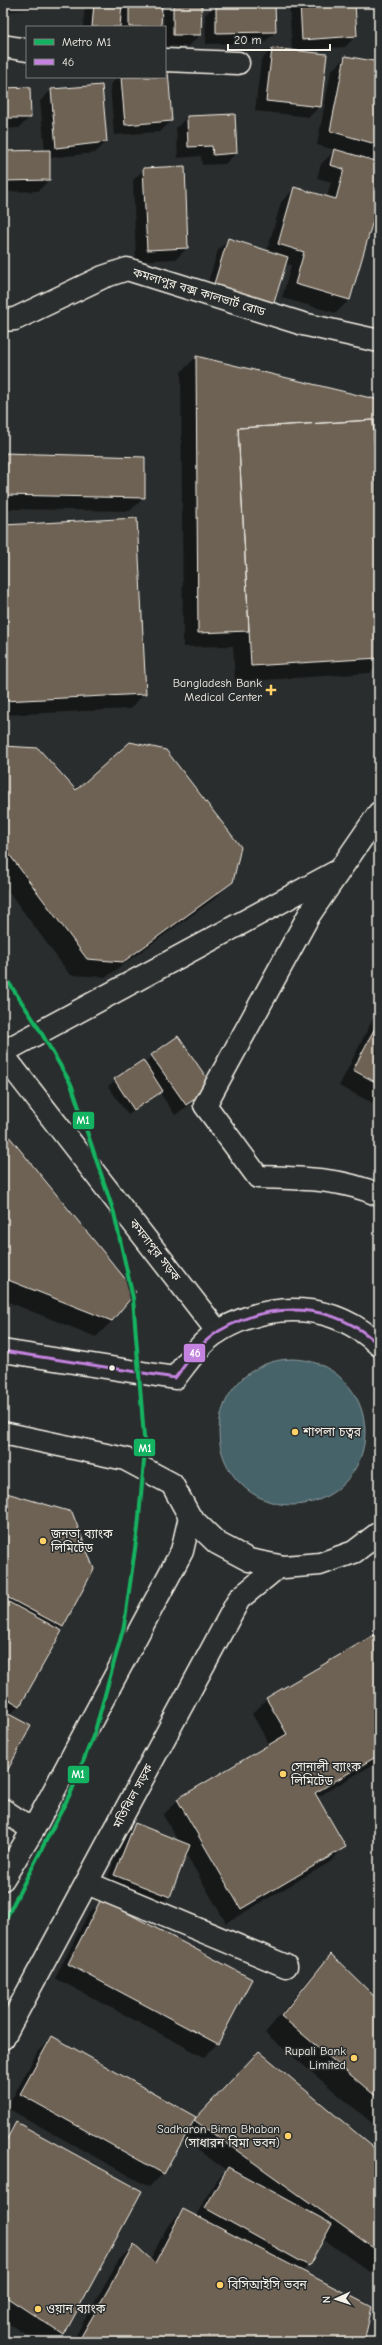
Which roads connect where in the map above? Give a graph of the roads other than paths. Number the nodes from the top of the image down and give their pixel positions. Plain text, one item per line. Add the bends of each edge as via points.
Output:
1 (3, 46) edge
2 (26, 50) edge
3 (166, 60) edge
4 (238, 63) dead end
5 (3, 320) edge
6 (379, 341) edge
7 (379, 814) edge
8 (340, 870) junction
9 (3, 1052) edge
10 (3, 1055) edge
11 (379, 1196) edge
12 (218, 1332) junction
13 (379, 1345) edge
14 (3, 1351) edge
15 (3, 1433) edge
16 (190, 1517) junction
17 (379, 1533) edge
18 (278, 1566) junction
19 (3, 1810) edge
20 (33, 1830) junction
21 (3, 1879) edge
22 (87, 1883) junction
23 (286, 1966) dead end
24 (3, 2038) edge

1 - 2 main road
3 - 4 main road
5 - 6 main road, কমলাপুর বক্স কালভার্ট রোড via 15,319 127,269 303,324
7 - 8 main road
8 - 9 main road
8 - 11 main road via 309,915 205,1105 258,1177 316,1179 348,1184
10 - 12 main road, কমলাপুর সড়ক
12 - 13 main road via 253,1314 292,1308 330,1315 365,1332
12 - 14 main road via 194,1353 175,1378
15 - 16 main road via 125,1459 172,1484
16 - 18 main road via 217,1543 249,1560
16 - 20 main road via 182,1551
17 - 18 main road via 354,1552 320,1564
18 - 22 main road, মতিঝিল সড়ক via 239,1599
19 - 20 main road
20 - 21 main road
22 - 23 main road
22 - 24 main road, মতিঝিল সড়ক

